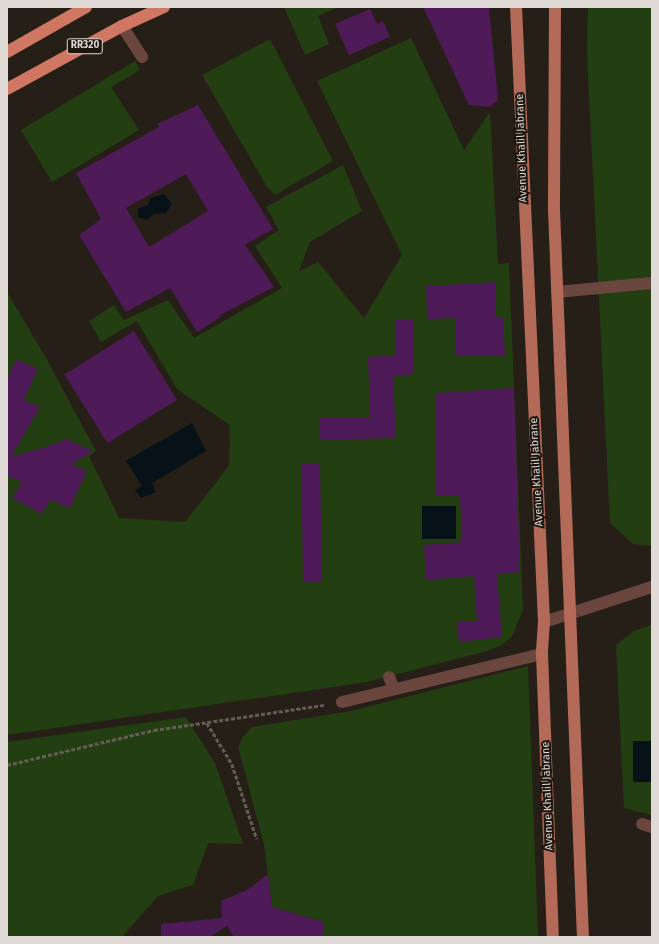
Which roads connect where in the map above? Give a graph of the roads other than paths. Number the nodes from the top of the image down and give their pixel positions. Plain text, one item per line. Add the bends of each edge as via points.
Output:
1 (86, 7) edge
2 (164, 7) edge
3 (516, 7) edge
4 (555, 7) edge
5 (122, 26) junction
6 (7, 52) edge
7 (142, 57) dead end
8 (7, 89) edge
9 (652, 283) edge
10 (557, 292) junction
11 (652, 587) edge
12 (568, 615) junction
13 (544, 622) junction
14 (542, 654) junction
15 (389, 677) dead end
16 (394, 689) junction
17 (342, 702) road end
18 (553, 937) edge
19 (583, 937) edge

1 - 6 highway
2 - 5 highway, RR320
3 - 13 main road, Avenue Khalil Jabrane
4 - 10 main road via 554,210
5 - 7 street
5 - 8 highway, RR320
9 - 10 street
10 - 12 main road
11 - 12 street
12 - 13 street
12 - 19 main road
13 - 14 main road, Avenue Khalil Jabrane
14 - 16 street
14 - 18 main road, Avenue Khalil Jabrane
15 - 16 street
16 - 17 street

